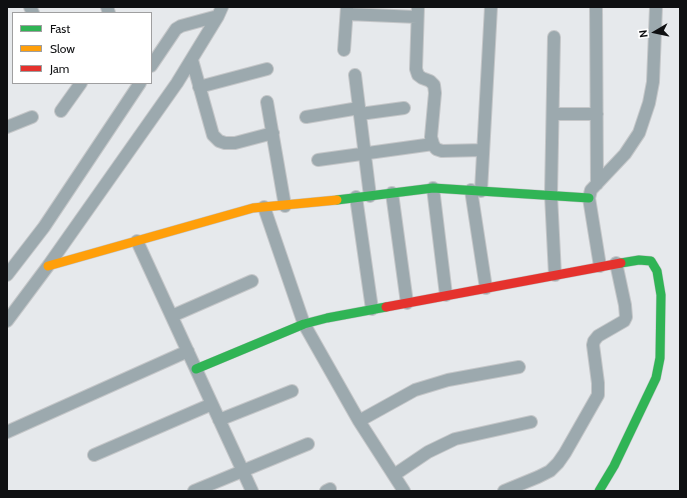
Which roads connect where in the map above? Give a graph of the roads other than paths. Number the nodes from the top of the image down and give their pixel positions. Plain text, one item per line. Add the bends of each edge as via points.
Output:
1 (491, 7) edge
2 (596, 7) edge
3 (656, 7) edge
4 (347, 11) edge
5 (220, 12) edge
6 (418, 12) edge
7 (554, 37) dead end
8 (344, 50) dead end
9 (192, 60) junction
10 (152, 65) edge
11 (267, 70) dead end
12 (355, 75) dead end
13 (80, 84) edge
14 (139, 84) edge
15 (199, 87) junction
16 (267, 102) dead end
17 (404, 108) dead end
18 (60, 111) dead end
19 (360, 111) junction
20 (553, 114) junction
21 (597, 114) junction
22 (32, 117) dead end
23 (306, 117) dead end
24 (7, 127) edge
25 (273, 133) junction
26 (433, 144) junction
27 (483, 150) junction
28 (365, 152) junction
29 (318, 160) dead end
30 (597, 184) junction
31 (433, 188) junction
32 (476, 190) junction
33 (392, 193) junction
34 (551, 195) junction
35 (370, 196) junction
36 (356, 197) junction
37 (589, 198) junction
38 (285, 206) junction
39 (264, 207) junction
40 (137, 241) junction
41 (616, 263) junction
42 (48, 266) junction
43 (600, 266) junction
44 (7, 275) edge
45 (555, 275) junction
46 (252, 280) dead end
47 (486, 288) junction
48 (446, 295) junction
49 (407, 303) junction
50 (372, 310) junction
51 (172, 316) junction
52 (7, 321) edge
53 (304, 324) junction
54 (188, 351) junction
55 (519, 367) dead end
56 (196, 369) junction
57 (292, 390) dead end
58 (212, 404) junction
59 (219, 420) junction
60 (359, 421) junction
61 (531, 422) dead end
62 (7, 432) edge
63 (308, 444) dead end
64 (94, 455) dead end
65 (242, 471) junction
66 (394, 475) junction
67 (194, 491) edge
68 (252, 491) edge
69 (404, 491) edge
70 (504, 491) edge
71 (599, 491) edge

1 - 27 street
2 - 21 street
3 - 30 street via 649,103 638,133 625,154
4 - 6 street
4 - 8 street
5 - 9 street
5 - 10 street via 176,29
6 - 26 street via 416,69 422,78 434,85 431,137
7 - 20 street
9 - 15 street
9 - 42 street
11 - 15 street
12 - 19 street
13 - 18 street
14 - 44 street via 44,227
15 - 25 street via 214,135 219,141 235,143
16 - 25 street
17 - 19 street
19 - 23 street
19 - 28 street
20 - 21 street
20 - 34 street
21 - 30 street
22 - 24 street
25 - 38 street
26 - 27 street via 436,149 442,151
26 - 28 street
27 - 32 street
28 - 29 street
28 - 35 street
30 - 37 street via 591,190
31 - 32 street
31 - 33 street
31 - 48 street
32 - 34 street
32 - 47 street
33 - 35 street
33 - 49 street
34 - 37 street
34 - 45 street
35 - 36 street
36 - 38 street
36 - 50 street
37 - 43 street
38 - 39 street
39 - 40 street via 252,208
39 - 53 street
40 - 42 street
40 - 51 street
41 - 43 street
41 - 70 street via 626,305 626,317 594,341 598,395 558,463 550,471
41 - 71 street via 651,261 657,271 661,295 660,358 656,378 614,466
42 - 52 street
43 - 45 street
45 - 47 street
46 - 51 street
47 - 48 street
48 - 49 street
49 - 50 street
50 - 53 street
51 - 54 street
53 - 56 street
53 - 60 street
54 - 56 street
54 - 62 street
55 - 60 street via 448,380 414,390
56 - 58 street
57 - 59 street
58 - 59 street
58 - 64 street
59 - 65 street
60 - 66 street
61 - 66 street via 455,439 428,452
63 - 65 street
65 - 67 street
65 - 68 street
66 - 69 street

